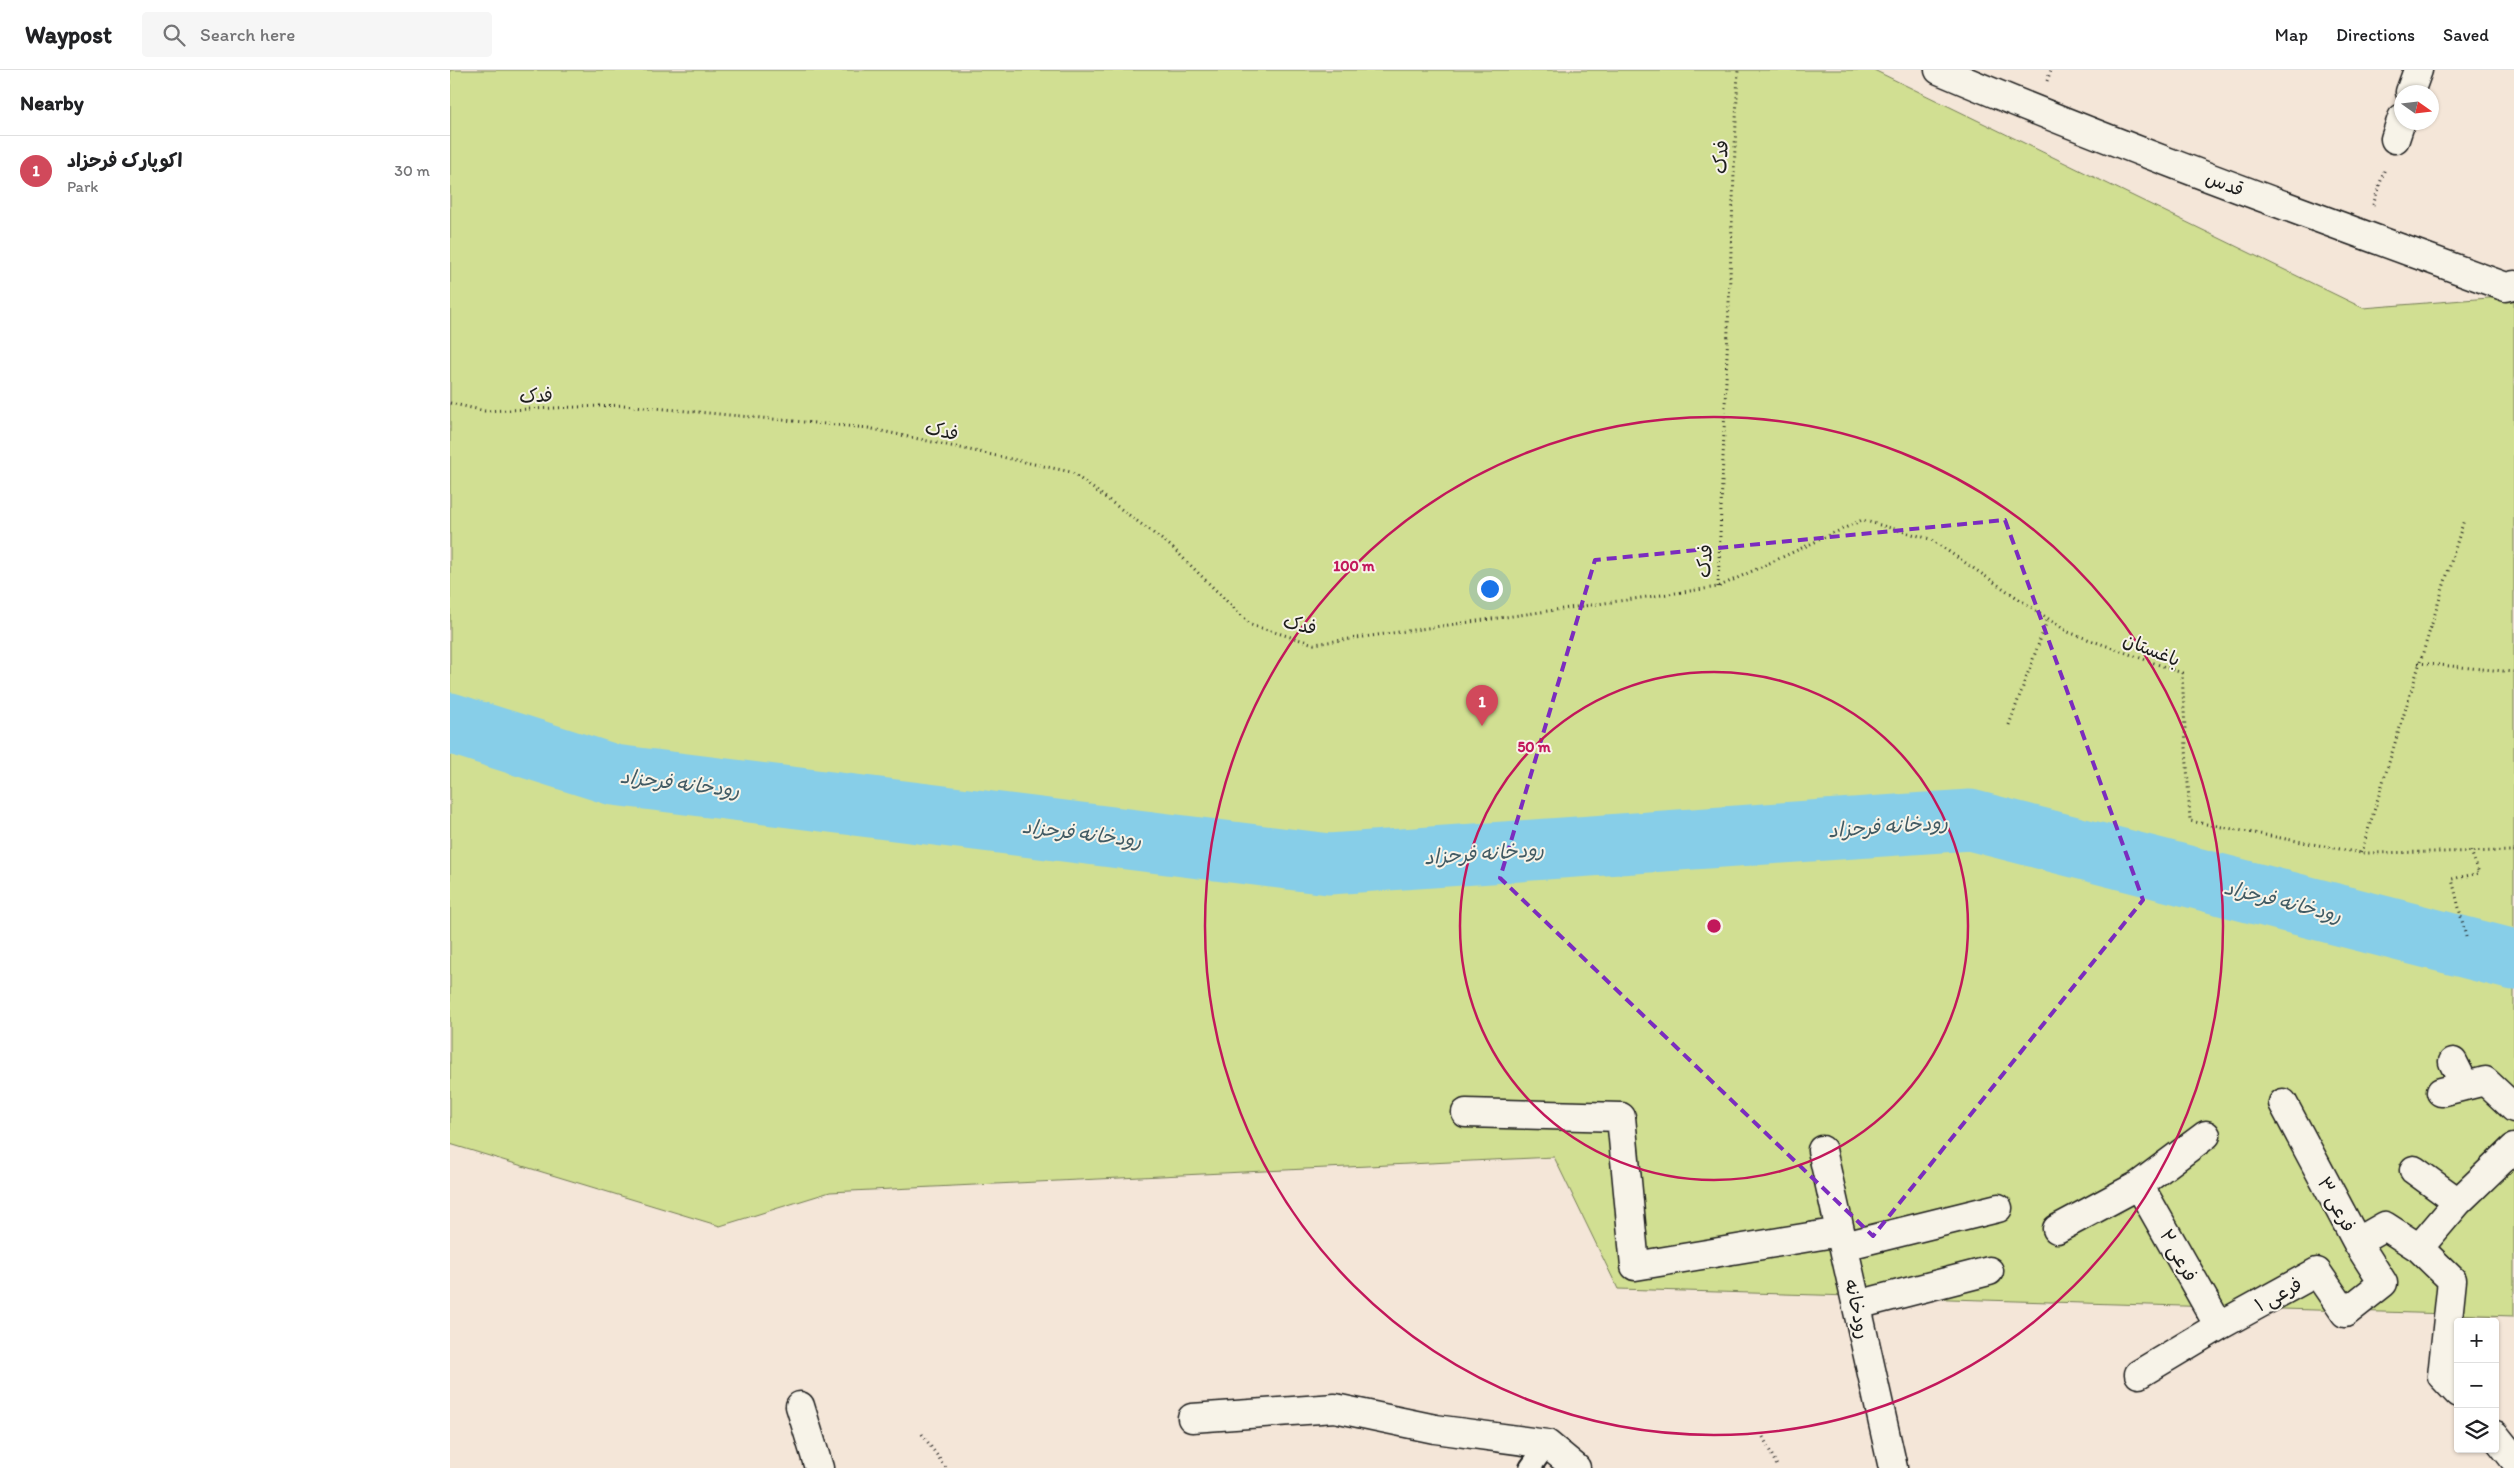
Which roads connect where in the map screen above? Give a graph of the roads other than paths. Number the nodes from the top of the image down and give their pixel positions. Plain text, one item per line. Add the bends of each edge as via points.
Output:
1 (1939, 70) edge
2 (2418, 70) edge
3 (2413, 85) edge
4 (2514, 285) edge
5 (2453, 1080) dead end
6 (2283, 1103) dead end
7 (2514, 1108) edge
8 (1466, 1113) dead end
9 (2206, 1135) dead end
10 (2514, 1148) edge
11 (1822, 1150) dead end
12 (2414, 1170) dead end
13 (2139, 1185) junction
14 (2458, 1202) junction
15 (1998, 1208) dead end
16 (2057, 1229) dead end
17 (1842, 1239) junction
18 (2357, 1242) junction
19 (2419, 1248) junction
20 (1989, 1271) dead end
21 (1857, 1305) junction
22 (2219, 1326) junction
23 (2139, 1374) dead end
24 (2454, 1389) edge
25 (800, 1406) dead end
26 (1192, 1418) dead end
27 (2499, 1440) edge
28 (1547, 1444) junction
29 (2514, 1459) edge
30 (819, 1468) edge
31 (1530, 1468) edge
32 (1576, 1468) edge
33 (1893, 1468) edge

1 - 4 street, قدس via 2037,112 2363,234 2506,287
2 - 3 street
5 - 7 street via 2485,1081
6 - 18 street, فرعی ۳
8 - 17 street via 1621,1117 1635,1266
9 - 13 street
10 - 14 street
11 - 17 street, رودخانه
12 - 14 street
13 - 16 street
13 - 22 street, فرعی ۲
14 - 19 street
15 - 17 street
17 - 21 street, رودخانه
18 - 19 street, فرعی ۳ via 2385,1226
18 - 22 street, فرعی ۱ via 2383,1283 2345,1313 2317,1272
19 - 24 street via 2452,1280 2442,1376
20 - 21 street
21 - 33 street, رودخانه
22 - 23 street, فرعی ۱
25 - 30 street
26 - 28 street via 1335,1408 1435,1429
27 - 29 street
28 - 31 lane
28 - 32 street

